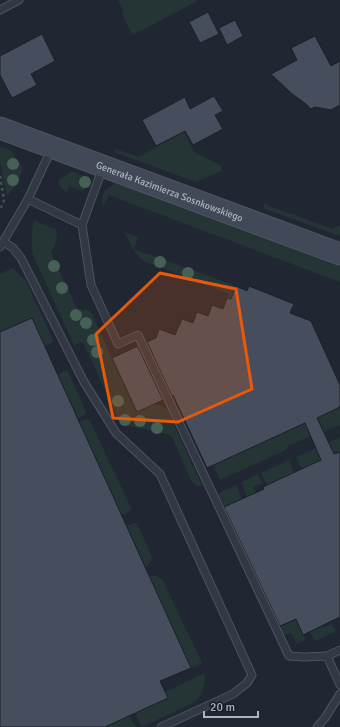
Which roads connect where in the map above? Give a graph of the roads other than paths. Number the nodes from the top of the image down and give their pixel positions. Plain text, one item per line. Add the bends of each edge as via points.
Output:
1 (19, 0) edge
2 (0, 10) edge
3 (0, 128) edge
4 (52, 147) junction
5 (103, 166) junction
6 (28, 199) junction
7 (82, 225) junction
8 (2, 244) edge
9 (340, 254) edge
10 (340, 650) edge
11 (326, 656) junction
12 (340, 685) edge
13 (340, 694) edge
14 (161, 727) edge
15 (317, 727) edge

1 - 2 lane
3 - 4 street, Generała Kazimierza Sosnkowskiego
4 - 5 street, Generała Kazimierza Sosnkowskiego
4 - 6 lane
5 - 7 lane
5 - 9 street, Generała Kazimierza Sosnkowskiego
6 - 7 lane
6 - 8 lane
7 - 11 lane via 91,285 118,344 138,335 289,656
8 - 14 lane via 14,248 21,258 84,382 116,433 160,474 252,675 234,694
10 - 11 lane
11 - 12 lane
13 - 15 lane

